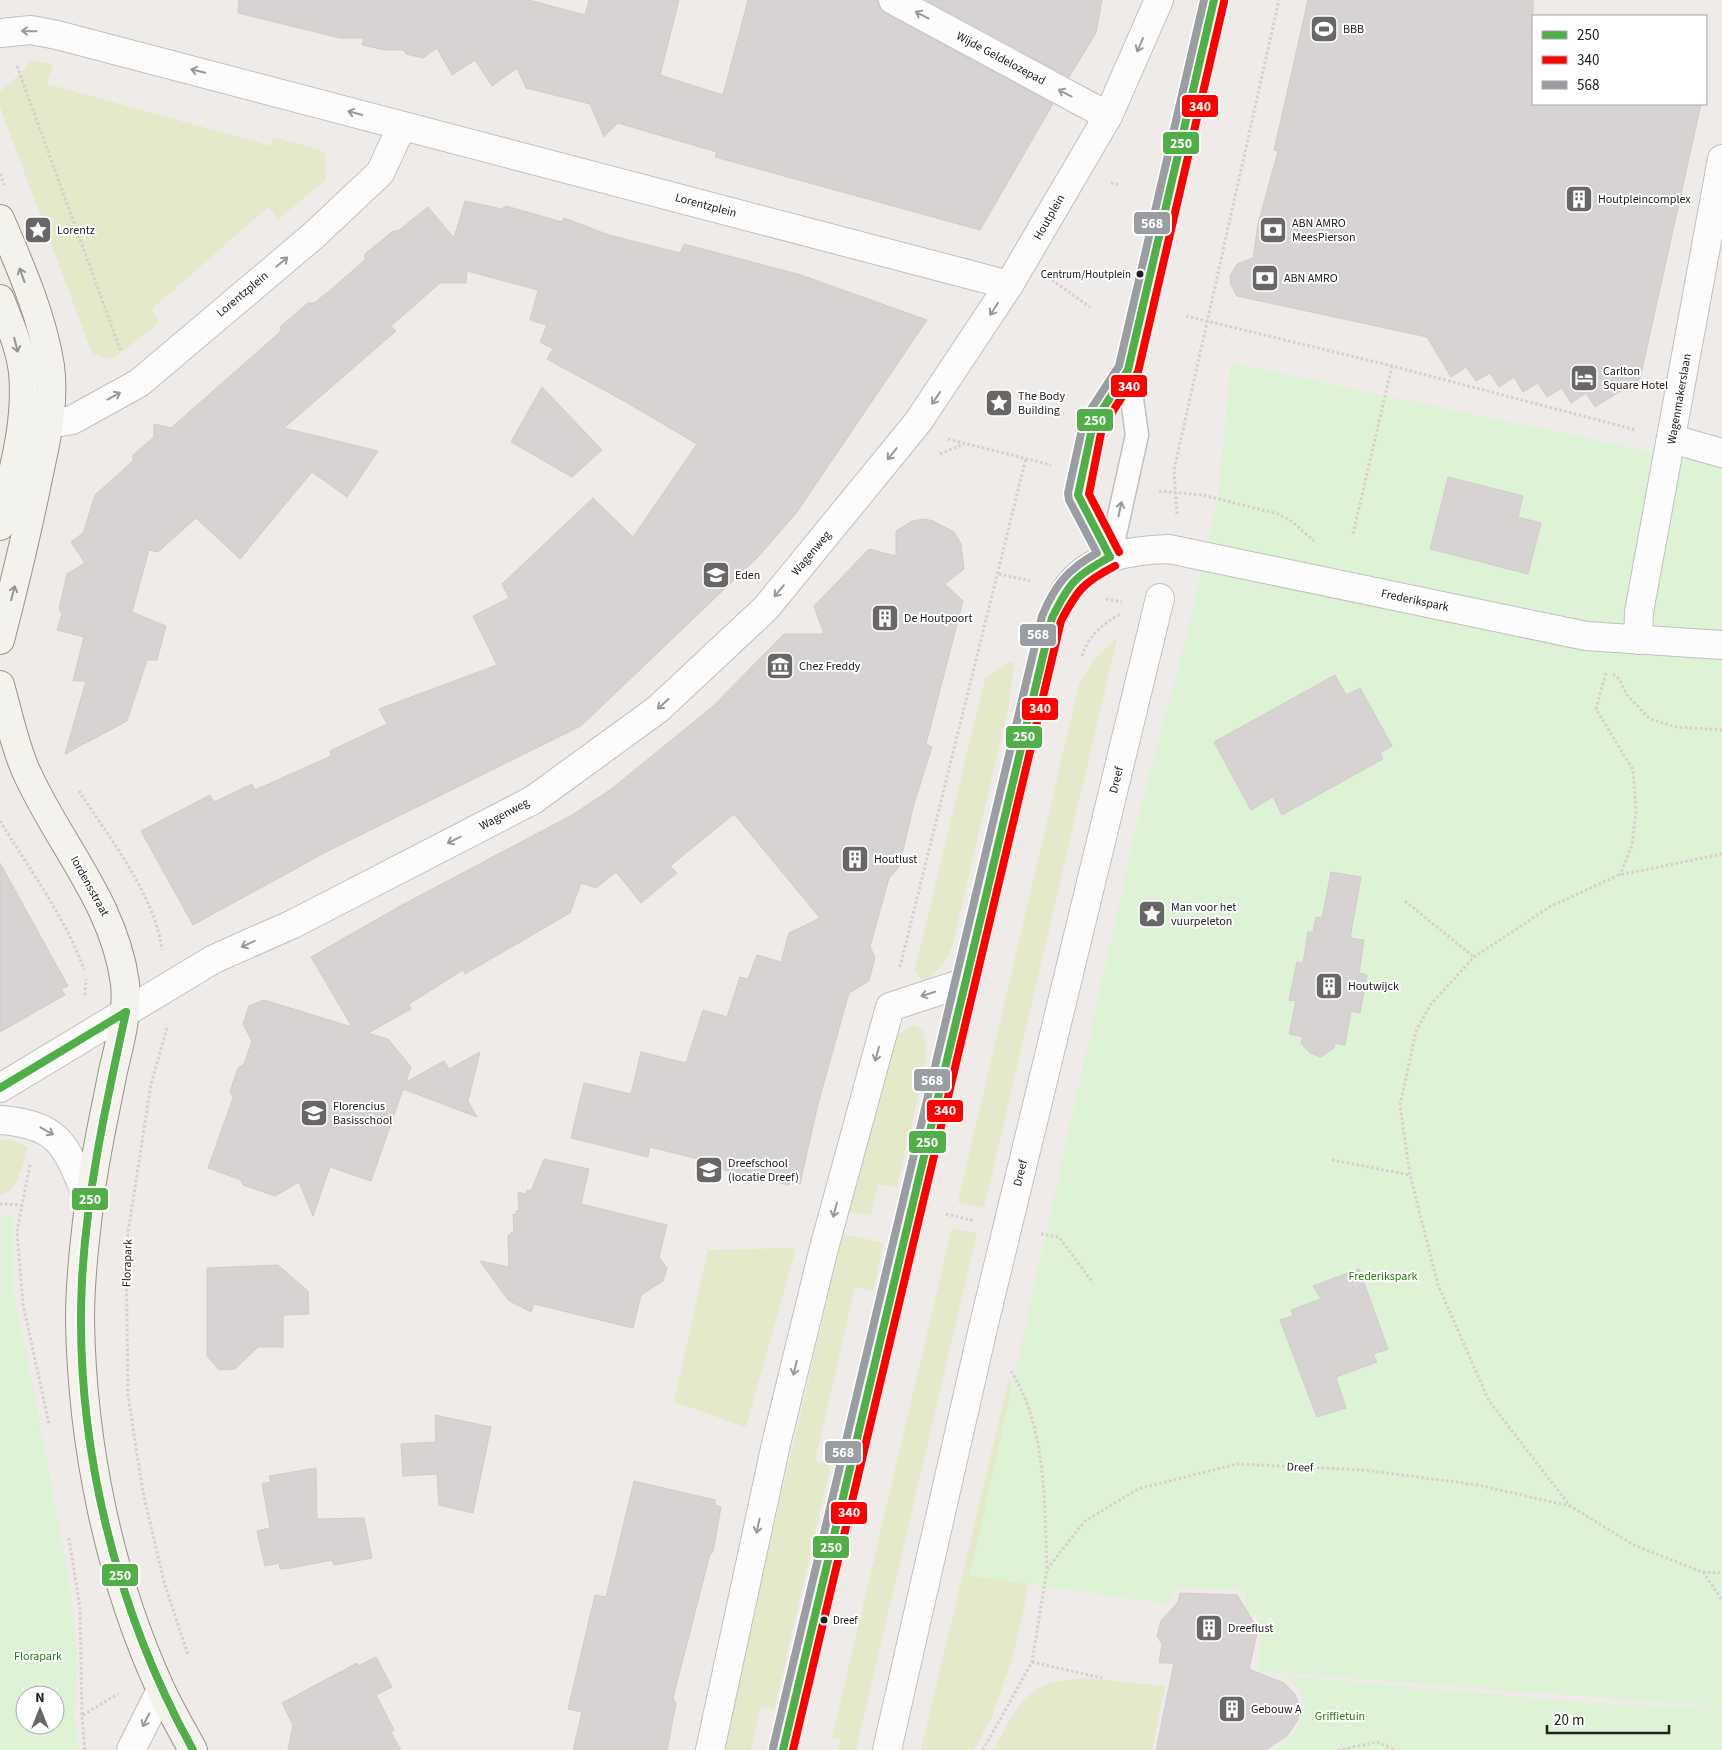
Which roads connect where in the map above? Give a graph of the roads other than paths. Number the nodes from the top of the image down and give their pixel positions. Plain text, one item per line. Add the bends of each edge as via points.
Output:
1 (893, 0) edge
2 (1159, 0) edge
3 (1214, 0) edge
4 (0, 33) edge
5 (1108, 116) junction
6 (402, 126) junction
7 (1722, 159) edge
8 (0, 219) edge
9 (1009, 285) junction
10 (0, 298) edge
11 (1128, 370) junction
12 (918, 422) joint
13 (49, 424) junction
14 (1672, 440) junction
15 (1722, 453) edge
16 (0, 526) edge
17 (1110, 557) junction
18 (1160, 598) dead end
19 (0, 640) edge
20 (1638, 640) junction
21 (1722, 645) edge
22 (0, 685) edge
23 (0, 743) edge
24 (25, 770) junction
25 (966, 982) junction
26 (126, 1012) junction
27 (0, 1088) edge
28 (0, 1120) edge
29 (90, 1200) junction
30 (161, 1690) junction
31 (131, 1750) edge
32 (193, 1750) edge
33 (710, 1750) edge
34 (783, 1750) edge
35 (887, 1750) edge

5 -> 1 street, Wijde Geldelozepad
2 -> 5 street, Houtplein
3 - 11 lane
6 -> 4 street, Lorentzplein via 57,35 30,30
5 - 9 street, Houtplein
6 - 9 street, Lorentzplein
13 -> 6 street, Lorentzplein via 72,420 139,383 313,236 380,173
7 - 14 street, Wagenmakerslaan
13 -> 8 main road via 52,395 44,333
9 -> 12 street, Houtplein
10 -> 16 main road via 23,370 22,433
17 -> 11 lane via 1136,435
11 - 17 lane via 1094,424 1078,496
12 -> 26 street, Wagenweg via 766,608 658,709 533,800 293,924 214,959
19 -> 13 main road via 23,554
14 - 15 street
14 - 20 street, Wagenmakerslaan via 1639,612
17 - 20 street, Frederikspark via 1139,550 1169,549 1586,636
17 - 25 street via 1086,570 1066,589 1052,618
18 - 35 street, Dreef via 983,1328
20 - 21 street, Frederikspark
22 - 24 main road, Iordensstraat
23 - 24 main road, Iordensstraat
24 - 26 main road, Iordensstraat via 106,913 119,948
25 -> 33 street via 890,1006 785,1406
25 - 34 street
26 - 27 street, Wagenweg
26 - 29 main road via 95,1156
28 -> 29 street via 21,1122 55,1136 64,1144
29 - 30 main road via 80,1317 89,1425 100,1497 113,1552 140,1638
30 -> 31 street
30 - 32 main road

